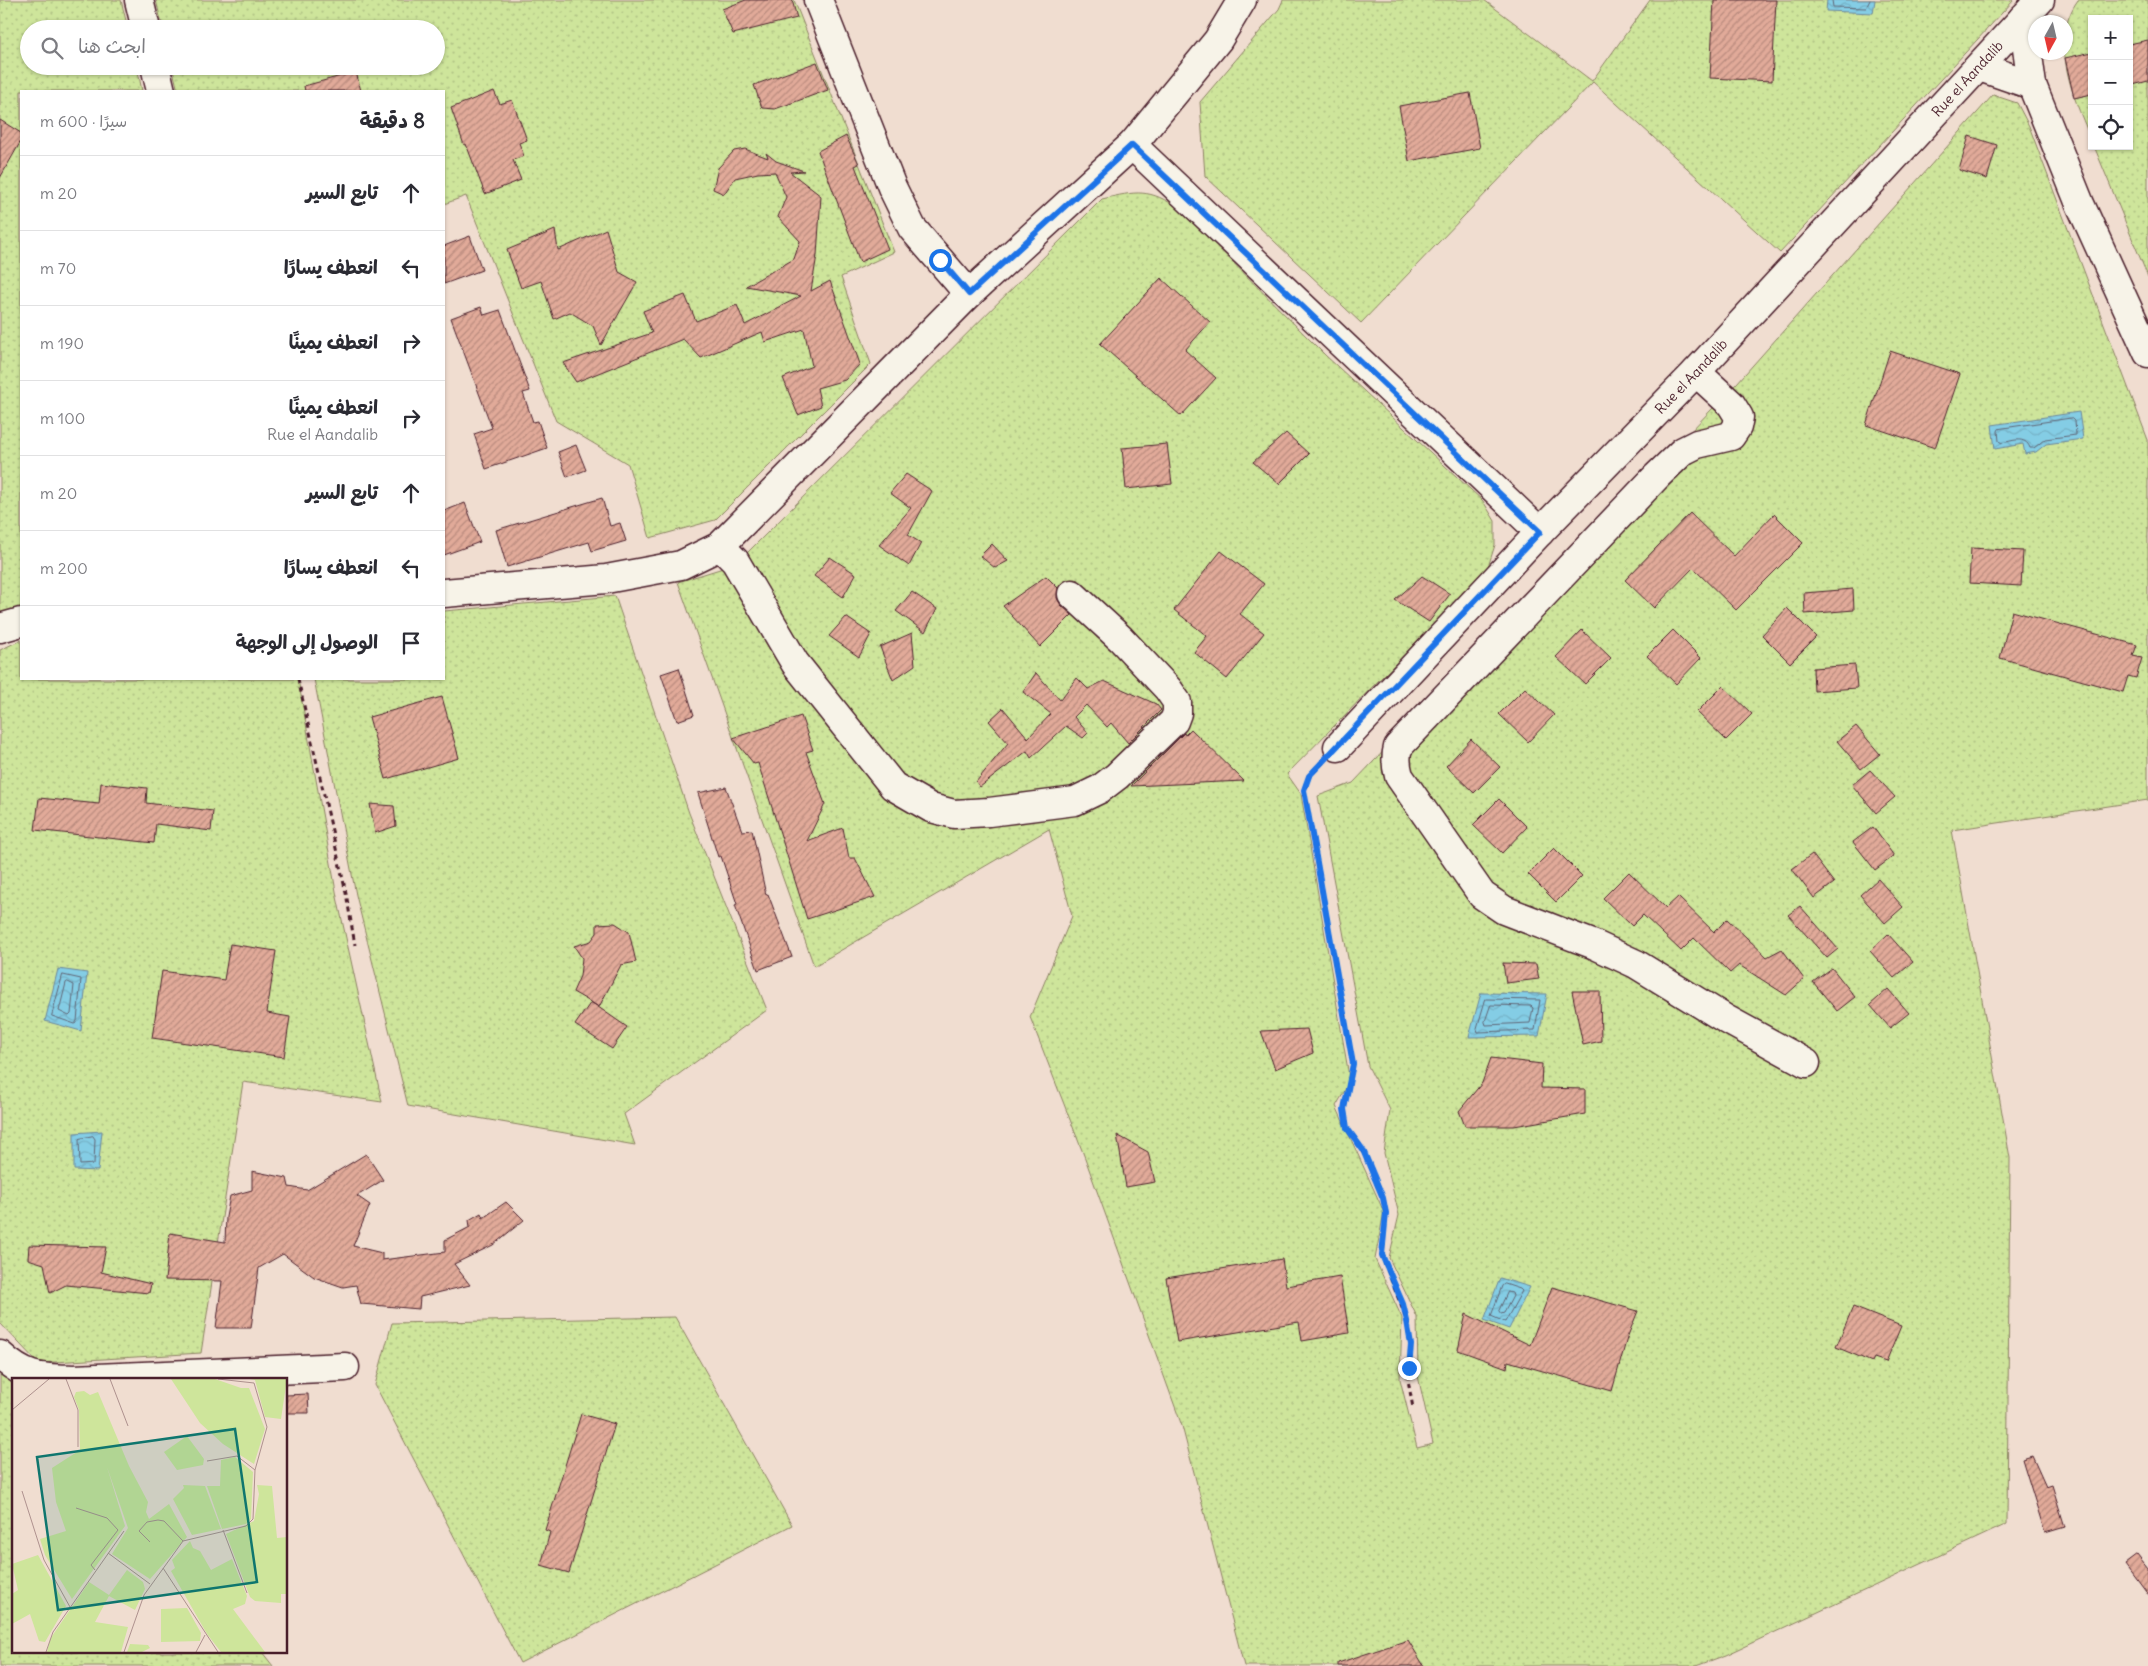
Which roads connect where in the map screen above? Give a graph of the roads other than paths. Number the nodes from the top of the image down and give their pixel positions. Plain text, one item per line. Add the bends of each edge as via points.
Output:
1 (139, 0) edge
2 (818, 0) edge
3 (1242, 0) edge
4 (2032, 9) edge
5 (144, 20) edge
6 (1980, 67) junction
7 (157, 75) edge
8 (2032, 85) junction
9 (161, 90) edge
10 (1132, 145) junction
11 (969, 294) junction
12 (2148, 353) edge
13 (1696, 372) junction
14 (1540, 532) junction
15 (720, 546) junction
16 (445, 593) edge
17 (1072, 594) dead end
18 (20, 622) edge
19 (0, 628) edge
20 (1338, 748) road end
21 (1806, 1063) dead end
22 (0, 1355) edge
23 (344, 1366) dead end
24 (45, 1378) edge
25 (95, 1378) edge

1 - 5 street
2 - 11 street via 892,187 912,228
3 - 10 street via 1218,40
4 - 6 street, Rue el Aandalib
4 - 8 street
6 - 8 street
6 - 13 street, Rue el Aandalib
7 - 9 street
8 - 12 street via 2080,204
10 - 11 street
10 - 14 street
11 - 15 street
13 - 14 street, Rue el Aandalib
13 - 21 street via 1732,404 1739,417 1731,436 1697,444 1683,451 1657,476 1398,747 1396,766 1399,776 1490,902 1636,964
14 - 20 street, Rue el Aandalib
15 - 16 street via 681,565 606,580
15 - 17 street via 735,561 795,663 893,786 931,808 954,814 1074,801 1100,789 1117,776 1174,720 1177,702 1168,689
18 - 19 street
22 - 24 street via 22,1372
23 - 25 street

